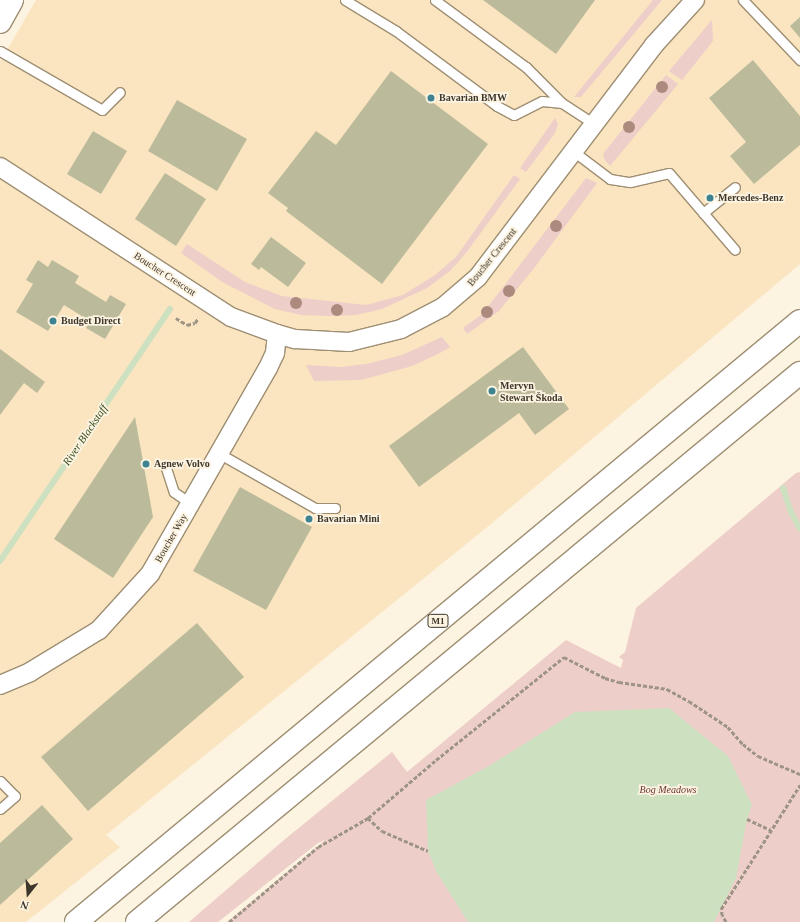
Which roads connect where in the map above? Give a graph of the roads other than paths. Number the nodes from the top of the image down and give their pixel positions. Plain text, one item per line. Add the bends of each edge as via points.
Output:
1 (12, 0) edge
2 (345, 0) edge
3 (436, 0) edge
4 (695, 0) edge
5 (743, 0) edge
6 (0, 22) edge
7 (0, 51) edge
8 (800, 60) edge
9 (120, 92) dead end
10 (562, 103) junction
11 (594, 124) junction
12 (573, 151) junction
13 (0, 167) edge
14 (735, 187) dead end
15 (703, 213) junction
16 (735, 250) dead end
17 (800, 321) edge
18 (277, 334) junction
19 (800, 373) edge
20 (220, 454) junction
21 (166, 468) dead end
22 (191, 504) junction
23 (335, 508) dead end
24 (0, 685) edge
25 (0, 781) edge
26 (0, 809) edge
27 (76, 922) edge
28 (137, 922) edge

1 - 6 main road
2 - 10 lane via 396,31 497,106 514,115 542,101
3 - 10 lane via 526,67
4 - 11 street, Boucher Crescent via 654,45
5 - 8 lane
7 - 9 lane via 102,110
10 - 11 lane
11 - 12 street, Boucher Crescent
12 - 15 lane via 610,179 630,182 669,173
12 - 18 street, Boucher Crescent via 478,277 442,307 401,329 349,342 295,339
13 - 18 street, Boucher Crescent via 231,317
14 - 15 lane
15 - 16 lane
17 - 27 main road, M1
18 - 20 street, Boucher Way via 275,353 268,368 240,414
19 - 28 main road
20 - 22 street, Boucher Way
20 - 23 lane via 315,508
21 - 22 lane via 174,492
22 - 24 street, Boucher Way via 150,574 99,630 30,672
25 - 26 lane via 15,796

